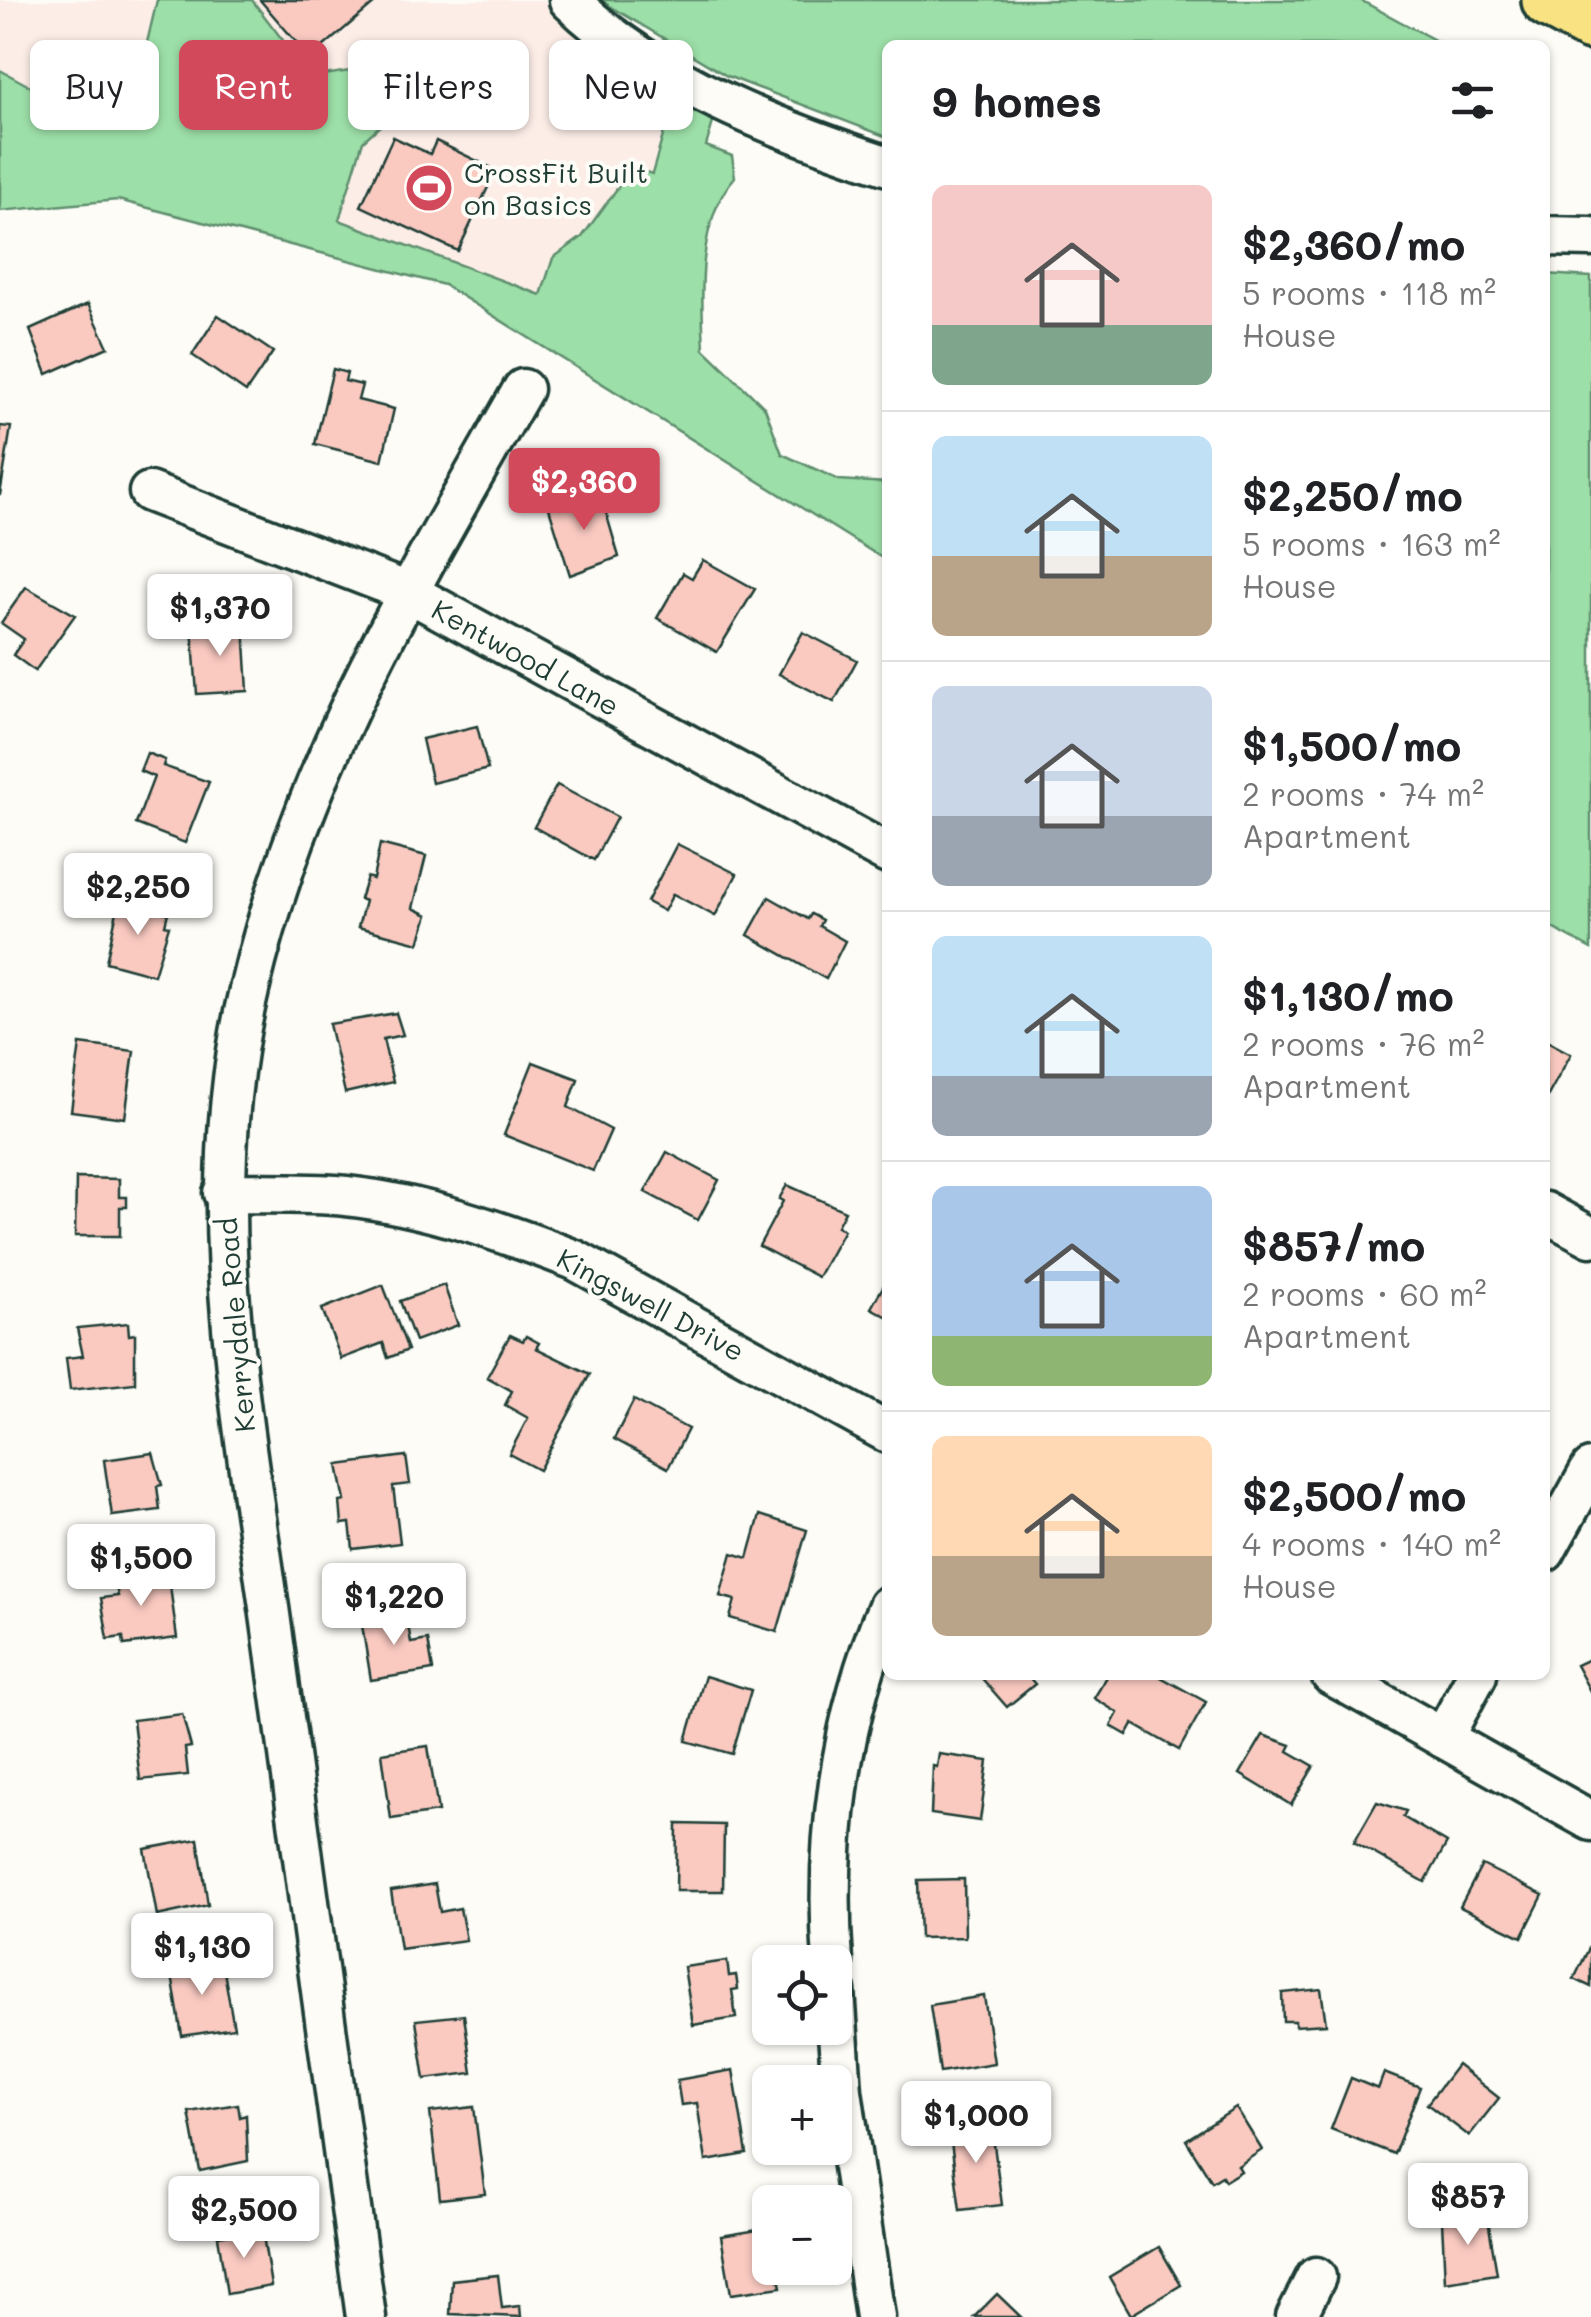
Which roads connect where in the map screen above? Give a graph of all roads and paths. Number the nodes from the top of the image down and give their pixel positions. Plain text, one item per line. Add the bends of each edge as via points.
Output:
1 (569, 0) edge
2 (1550, 0) edge
3 (1591, 22) edge
4 (882, 164) edge
5 (1550, 236) edge
6 (1591, 237) edge
7 (524, 389) dead end
8 (148, 492) dead end
9 (408, 592) junction
10 (882, 851) edge
11 (223, 1193) junction
12 (1550, 1215) edge
13 (1591, 1237) edge
14 (882, 1429) edge
15 (1591, 1469) edge
16 (1550, 1543) edge
17 (882, 1624) edge
18 (1340, 1680) edge
19 (1475, 1680) edge
20 (1443, 1738) junction
21 (1591, 1821) edge
22 (832, 1945) edge
23 (839, 2045) edge
24 (1316, 2277) dead end
25 (366, 2317) edge
26 (874, 2317) edge
27 (1296, 2317) edge

1 - 4 street via 662,71
2 - 3 highway
5 - 6 street
7 - 9 street, Kerrydale Road
8 - 9 street, Kentwood Lane
9 - 10 street, Kentwood Lane
9 - 11 street, Kerrydale Road via 336,732 280,874 247,995
11 - 14 street, Kingswell Drive via 347,1196 444,1216 538,1246
11 - 25 street, Kerrydale Road via 250,1484
12 - 13 street
15 - 16 street
17 - 22 street via 839,1778 828,1898
18 - 20 street
19 - 20 street
20 - 21 street
23 - 26 street
24 - 27 street

